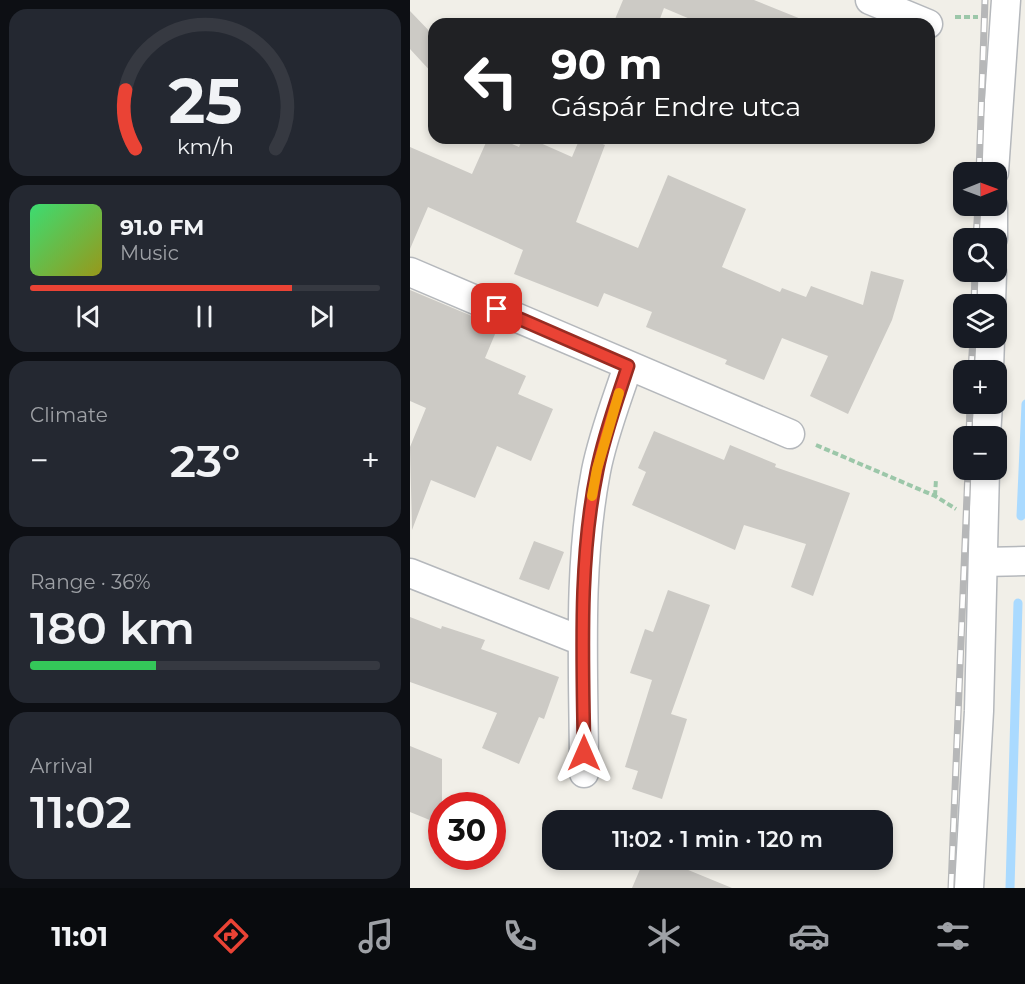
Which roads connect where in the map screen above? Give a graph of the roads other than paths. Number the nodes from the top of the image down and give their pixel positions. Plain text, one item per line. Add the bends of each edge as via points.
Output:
1 (870, 0) edge
2 (1006, 8) edge
3 (920, 18) edge
4 (995, 162) edge
5 (410, 272) edge
6 (628, 366) junction
7 (790, 434) road end
8 (985, 480) edge
9 (1025, 561) edge
10 (983, 562) junction
11 (410, 573) edge
12 (582, 641) junction
13 (584, 773) dead end
14 (969, 888) edge

1 - 3 street
2 - 4 street
5 - 6 street
6 - 7 street
6 - 12 street via 593,492
8 - 10 street
9 - 10 street
10 - 14 street
11 - 12 street
12 - 13 street

